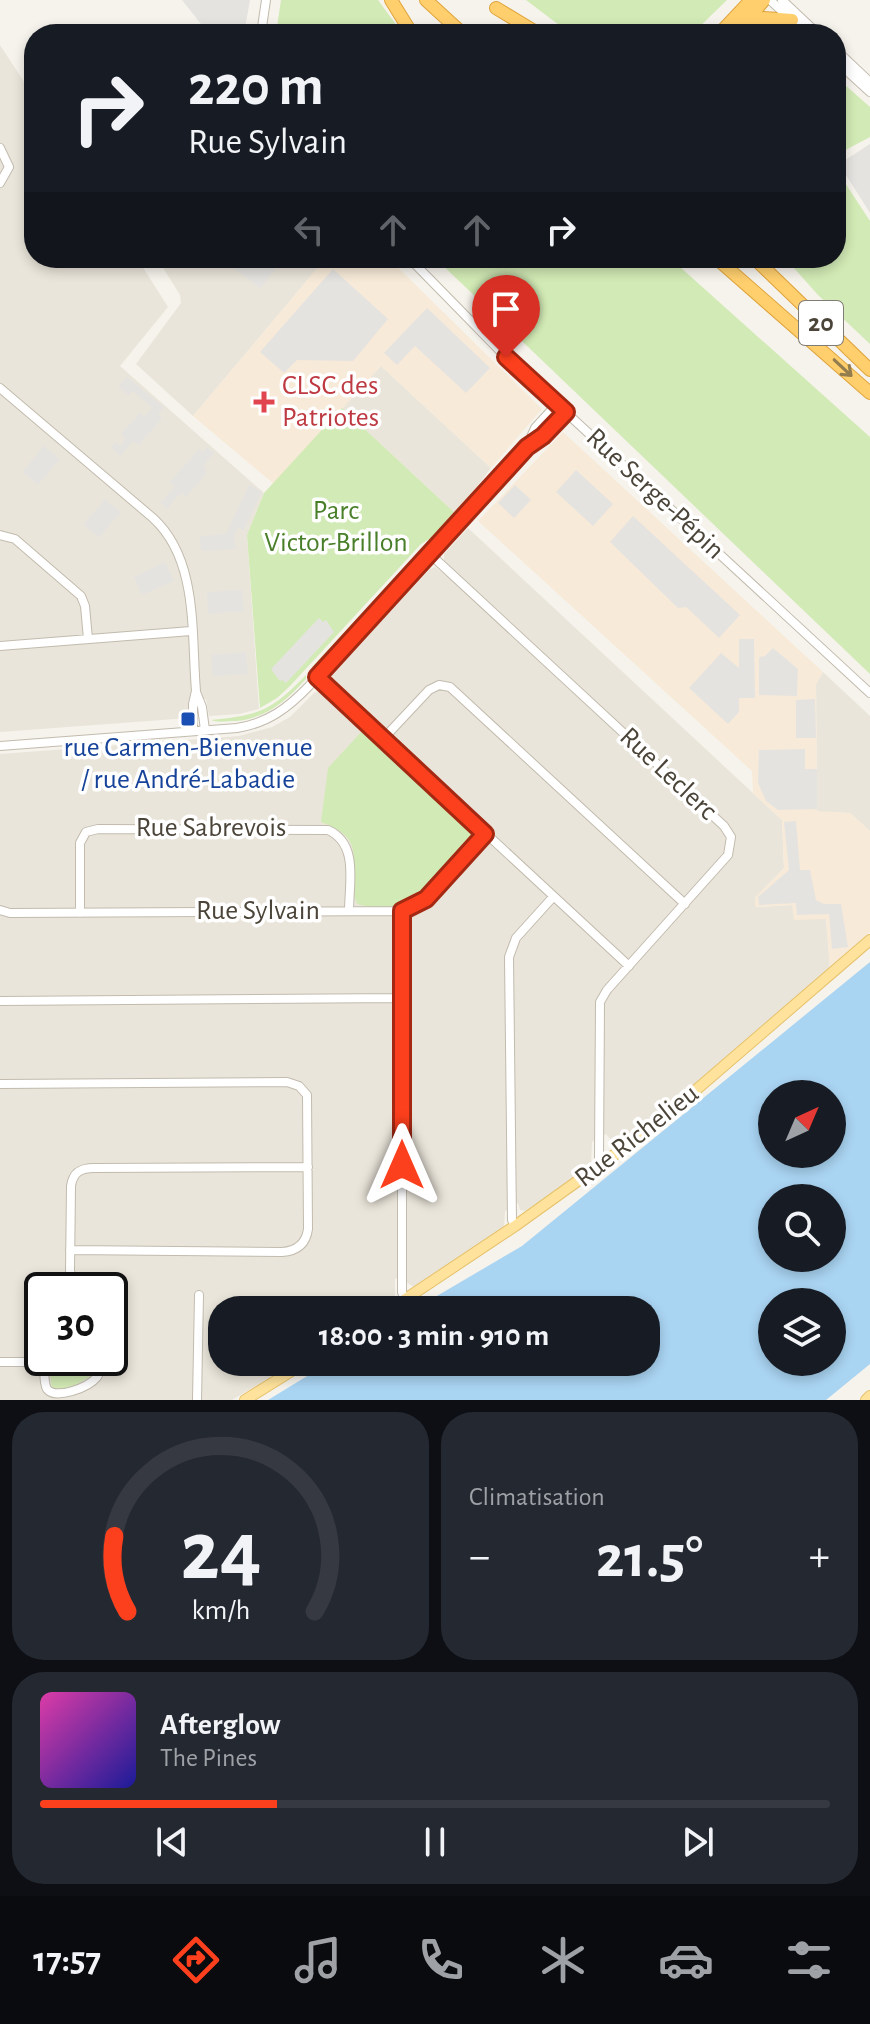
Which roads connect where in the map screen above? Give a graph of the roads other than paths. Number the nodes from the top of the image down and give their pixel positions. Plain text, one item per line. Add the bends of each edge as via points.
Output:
1 (266, 0) edge
2 (391, 0) edge
3 (426, 0) edge
4 (751, 0) edge
5 (767, 0) edge
6 (782, 0) edge
7 (492, 4) edge
8 (792, 20) junction
9 (747, 22) joint
10 (262, 24) edge
11 (406, 24) edge
12 (452, 24) edge
13 (513, 24) edge
14 (523, 24) edge
15 (728, 24) edge
16 (796, 24) edge
17 (807, 24) edge
18 (846, 59) edge
19 (846, 70) edge
20 (870, 82) edge
21 (870, 92) edge
22 (0, 148) edge
23 (0, 183) edge
24 (419, 268) edge
25 (727, 268) edge
26 (766, 268) edge
27 (870, 370) edge
28 (0, 388) edge
29 (870, 393) edge
30 (557, 404) junction
31 (566, 412) junction
32 (527, 447) junction
33 (0, 535) edge
34 (431, 555) junction
35 (191, 631) junction
36 (88, 639) junction
37 (0, 646) edge
38 (317, 677) junction
39 (196, 691) junction
40 (870, 693) edge
41 (205, 730) junction
42 (193, 731) junction
43 (383, 739) junction
44 (0, 746) edge
45 (485, 834) junction
46 (553, 897) junction
47 (685, 904) junction
48 (0, 910) edge
49 (349, 911) junction
50 (402, 911) junction
51 (80, 913) junction
52 (870, 940) edge
53 (629, 966) junction
54 (402, 998) junction
55 (0, 1001) edge
56 (0, 1084) edge
57 (603, 1164) junction
58 (308, 1167) junction
59 (515, 1226) junction
60 (70, 1250) junction
61 (71, 1272) edge
62 (199, 1295) dead end
63 (404, 1296) edge
64 (411, 1296) edge
65 (0, 1362) edge
66 (24, 1362) edge
67 (46, 1376) edge
68 (96, 1376) edge
69 (284, 1376) edge
70 (197, 1400) edge
71 (245, 1400) edge

1 - 10 street
2 - 11 highway
3 - 12 highway
4 - 15 highway
5 - 8 street
5 - 9 highway
6 - 17 street
7 - 13 highway
7 - 14 highway
8 - 9 highway
8 - 16 street
18 - 20 street
19 - 21 street
22 - 23 street via 9,167
24 - 30 street, Rue Serge-Pépin
25 -> 29 highway, 20
26 - 27 highway, 20
28 - 35 street via 167,533 186,575
30 - 31 street, Rue Serge-Pépin
30 - 32 street via 535,428
31 - 32 street
31 - 40 street, Rue Serge-Pépin
32 - 34 street
33 - 36 street via 15,539 81,596
34 - 38 street
34 - 47 street, Rue Leclerc via 727,828 729,852
35 - 36 street
35 - 39 street
36 - 37 street
38 - 41 street via 271,718
38 - 43 street
39 - 41 street
39 - 42 street
41 - 42 street
42 - 44 street
43 - 45 street
43 - 47 street via 429,690 450,687
45 - 46 street
45 - 50 street via 426,899
46 - 53 street
46 - 59 street via 513,941 509,957
47 - 53 street, Rue Leclerc
48 - 51 street, Rue Sylvain
49 - 50 street, Rue Sylvain
49 - 51 street, Rue Sylvain
49 - 51 street, Rue Sabrevois via 349,853 343,840 328,830 98,829 86,832 80,843
50 - 54 street
52 - 57 main road, Rue Richelieu via 683,1103
53 - 57 street, Rue Leclerc via 599,1005
54 - 55 street
54 - 63 street
56 - 58 street via 287,1082 304,1090 309,1104
57 - 59 main road, Rue Richelieu
58 - 60 street via 78,1172 71,1183
58 - 60 street via 308,1229 300,1246 286,1252
59 - 64 main road, Rue Richelieu
60 - 61 street
62 - 70 street
65 - 66 street
67 - 68 street via 47,1389 61,1398
69 - 71 main road

